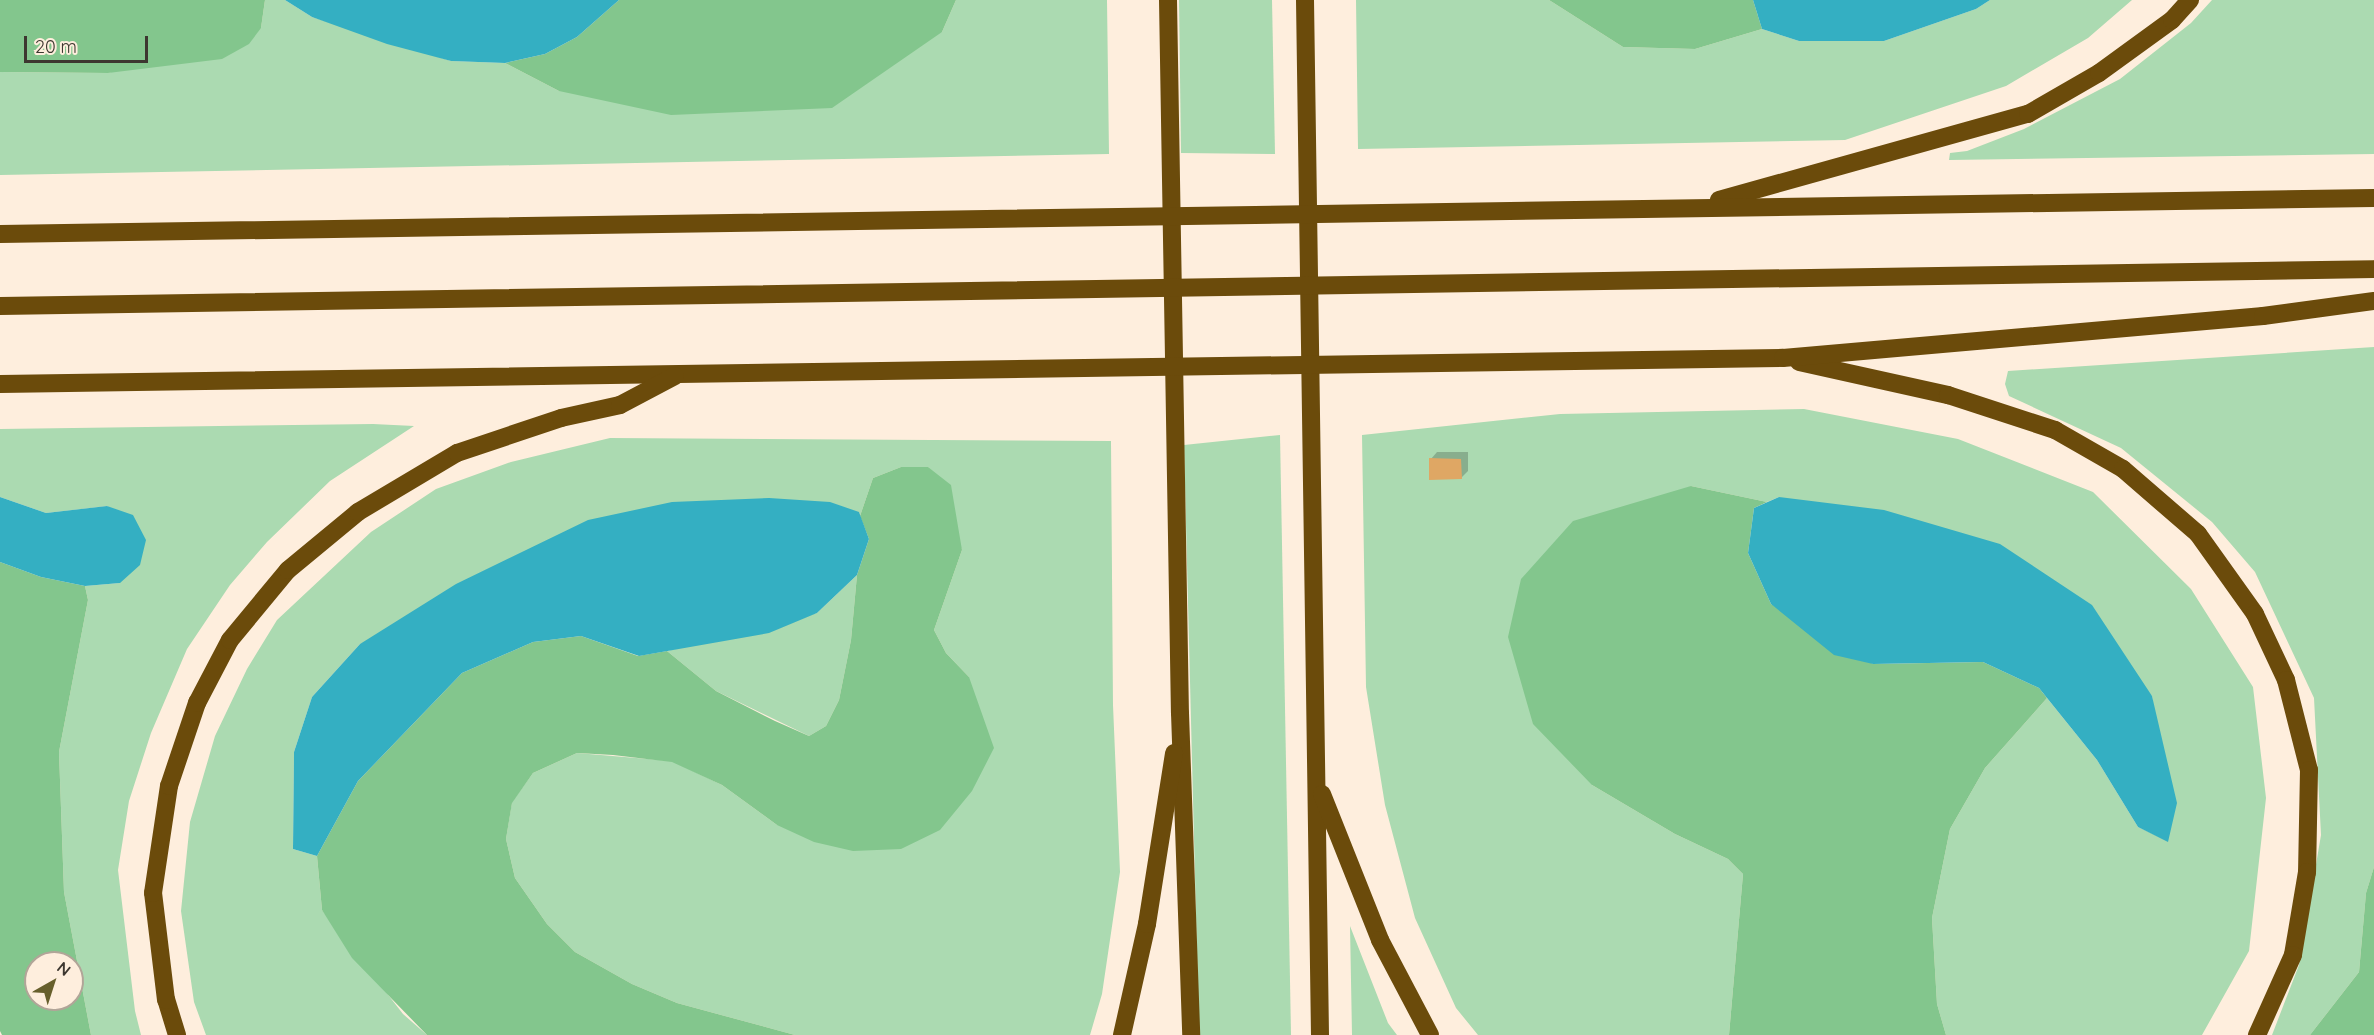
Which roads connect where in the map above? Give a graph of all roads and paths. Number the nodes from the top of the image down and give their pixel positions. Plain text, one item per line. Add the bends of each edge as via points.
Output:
1 (1168, 0) edge
2 (1305, 0) edge
3 (2190, 0) edge
4 (2374, 198) edge
5 (1693, 208) junction
6 (0, 234) edge
7 (2374, 268) edge
8 (2374, 301) edge
9 (0, 306) edge
10 (1783, 358) junction
11 (679, 374) junction
12 (0, 384) edge
13 (1180, 713) junction
14 (1317, 783) junction
15 (177, 1035) edge
16 (1122, 1035) edge
17 (1191, 1035) edge
18 (1320, 1035) edge
19 (1430, 1035) edge
20 (2258, 1035) edge

1 - 13 highway
2 - 14 highway
3 - 5 highway via 2172,20 2099,73 2028,114
4 - 5 highway
5 - 6 highway
7 - 9 highway
8 - 10 highway via 2263,316
10 - 11 highway
10 - 20 highway via 1948,395 2055,430 2123,469 2198,534 2255,614 2286,680 2309,770 2307,872 2294,955
11 - 12 highway
11 - 15 highway via 620,405 561,418 457,453 358,512 288,570 231,640 197,703 169,786 153,893 166,999
13 - 16 highway via 1147,924
13 - 17 highway
14 - 18 highway
14 - 19 highway via 1380,940

